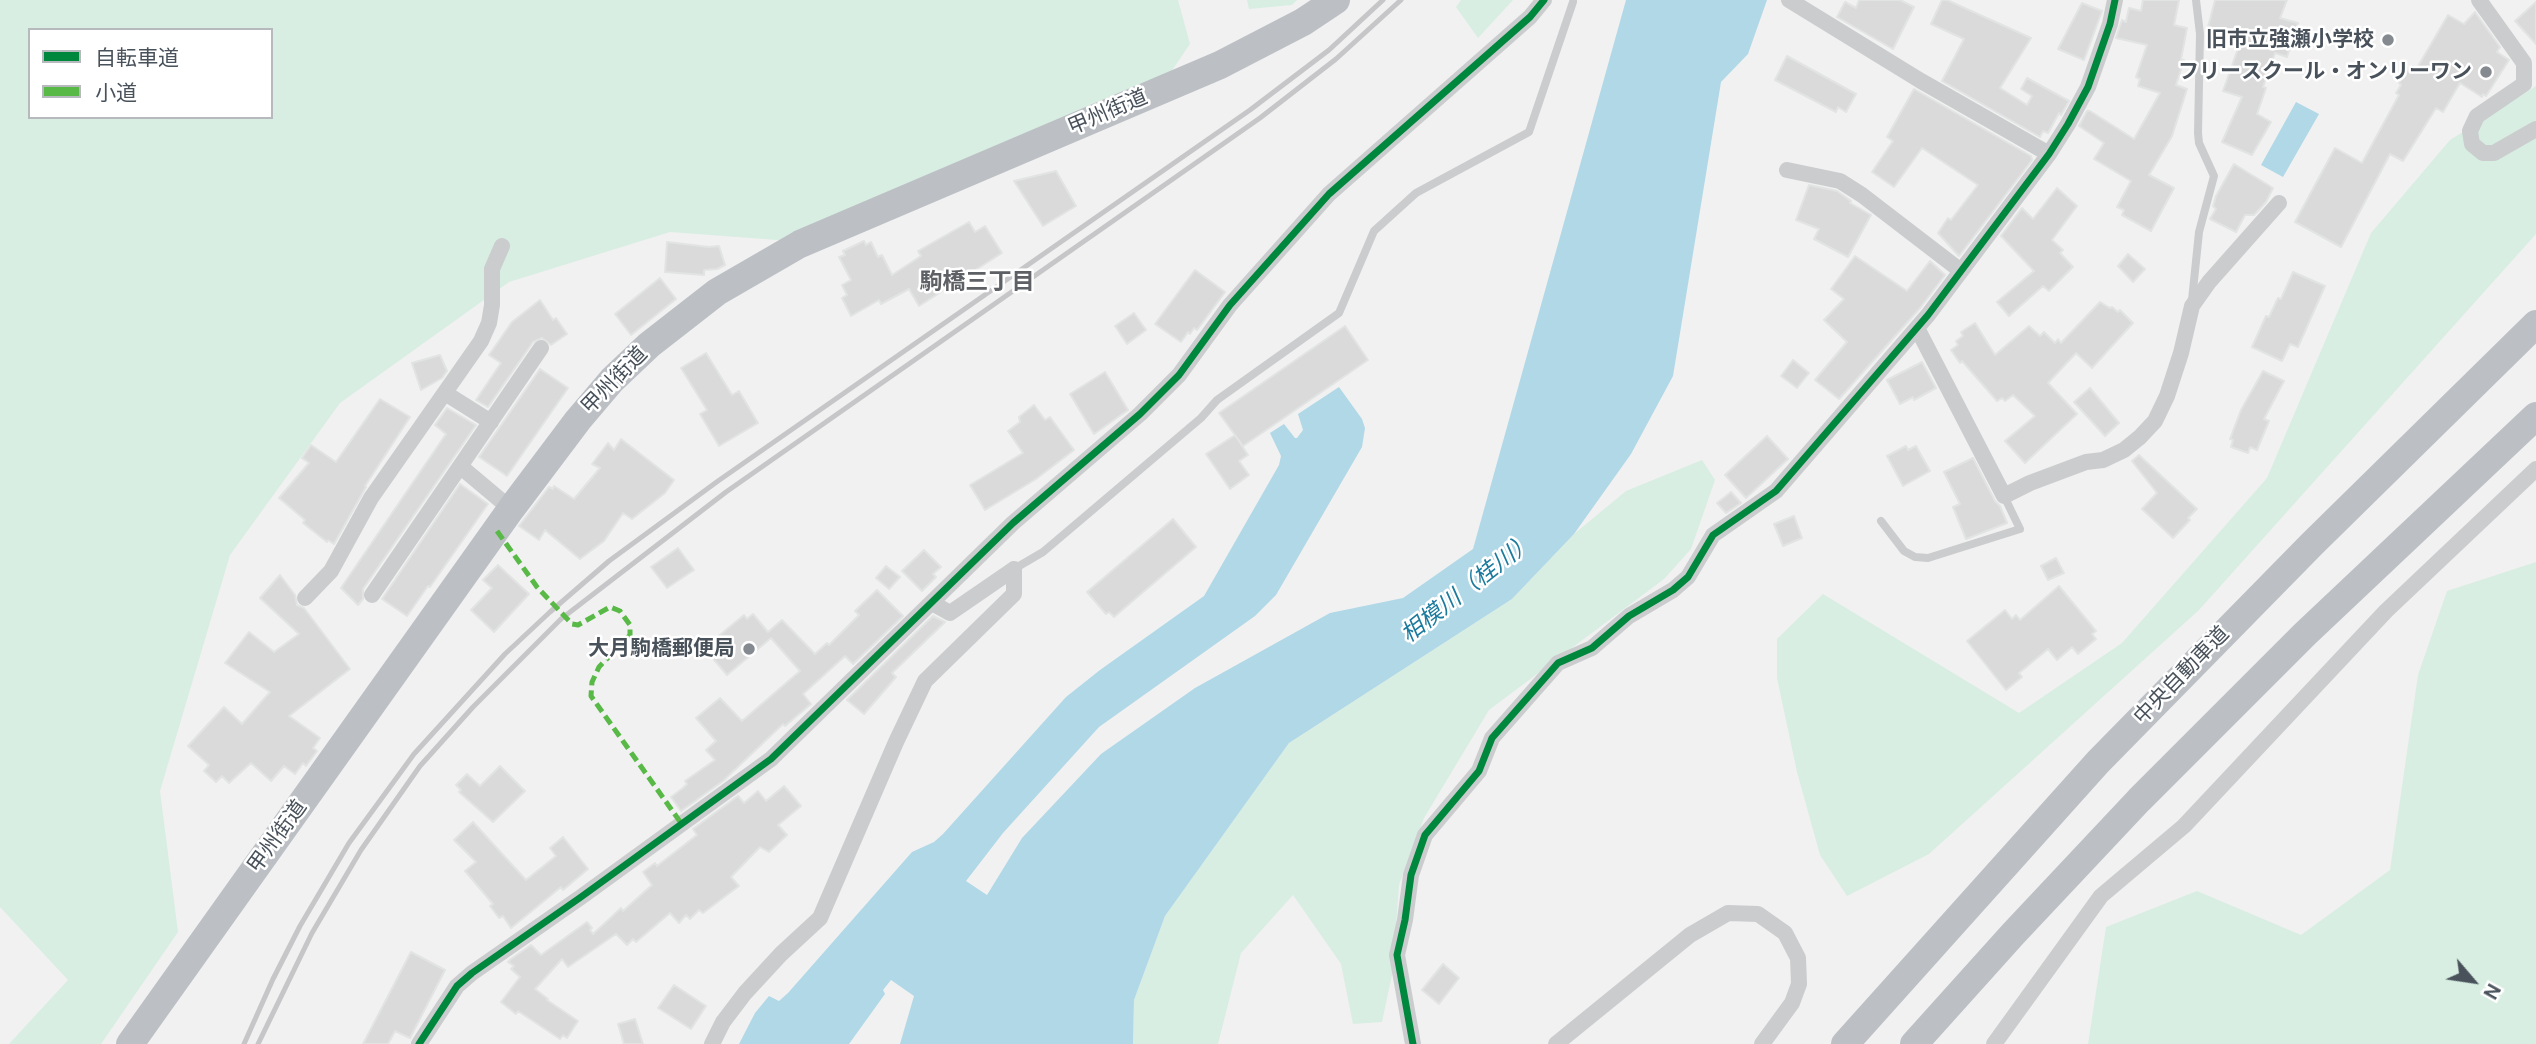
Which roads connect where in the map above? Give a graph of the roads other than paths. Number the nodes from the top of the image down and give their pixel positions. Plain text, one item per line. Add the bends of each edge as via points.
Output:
1 (1336, 0) edge
2 (1544, 0) edge
3 (1789, 0) edge
4 (2115, 0) edge
5 (2196, 0) edge
6 (2479, 0) edge
7 (1573, 2) edge
8 (2536, 130) edge
9 (2049, 154) junction
10 (1787, 170) dead end
11 (2279, 203) dead end
12 (502, 246) dead end
13 (1961, 271) junction
14 (2536, 303) edge
15 (2192, 306) junction
16 (2536, 324) edge
17 (1917, 328) junction
18 (541, 348) dead end
19 (445, 393) junction
20 (2536, 416) edge
21 (491, 422) junction
22 (461, 467) junction
23 (2536, 469) edge
24 (2004, 496) junction
25 (511, 509) junction
26 (1881, 521) dead end
27 (1014, 569) junction
28 (372, 595) dead end
29 (305, 598) dead end
30 (932, 603) junction
31 (2098, 762) junction
32 (130, 1044) edge
33 (419, 1044) edge
34 (712, 1044) edge
35 (1413, 1044) edge
36 (1556, 1044) edge
37 (1762, 1044) edge
38 (1845, 1044) edge
39 (1914, 1044) edge
40 (1994, 1044) edge

1 - 25 highway, 甲州街道 via 1220,65 800,244 717,292 612,380
2 - 30 street via 1329,194 1230,305 1179,375 1013,523
3 - 9 street
4 - 9 street via 2088,87
5 - 15 lane via 2199,143 2214,176 2199,232
6 - 8 street via 2524,64 2524,84 2477,116 2470,131 2472,144 2483,153 2494,153
7 - 27 lane via 1529,132 1416,193 1374,231 1339,313 1217,400 1202,418 1044,552
9 - 13 street
10 - 13 street via 1840,181
11 - 15 street
12 - 19 street via 492,269 492,305 485,334
13 - 17 street
14 - 31 highway via 2305,536
15 - 24 street via 2167,396 2155,421 2140,437 2103,460 2086,462
16 - 31 highway, 中央自動車道
17 - 24 street
17 - 35 street via 1776,491 1713,535 1688,577 1629,616 1592,648 1558,663 1492,738 1479,771 1425,835 1411,875 1398,955
18 - 21 street
19 - 21 street
19 - 29 street via 371,498 331,571
20 - 39 highway via 2305,634 2139,800
21 - 22 street
22 - 25 street
22 - 28 street
23 - 40 street via 2386,611 2184,826 2101,896
24 - 26 lane via 2020,529 1928,558 1904,551
25 - 32 highway, 甲州街道
27 - 30 street via 950,613
27 - 34 street via 1014,594 925,681 820,918 745,993
30 - 33 street via 771,759 457,986
31 - 38 highway, 中央自動車道
36 - 37 street via 1690,935 1728,913 1758,914 1785,933 1798,958 1799,984 1792,1003

